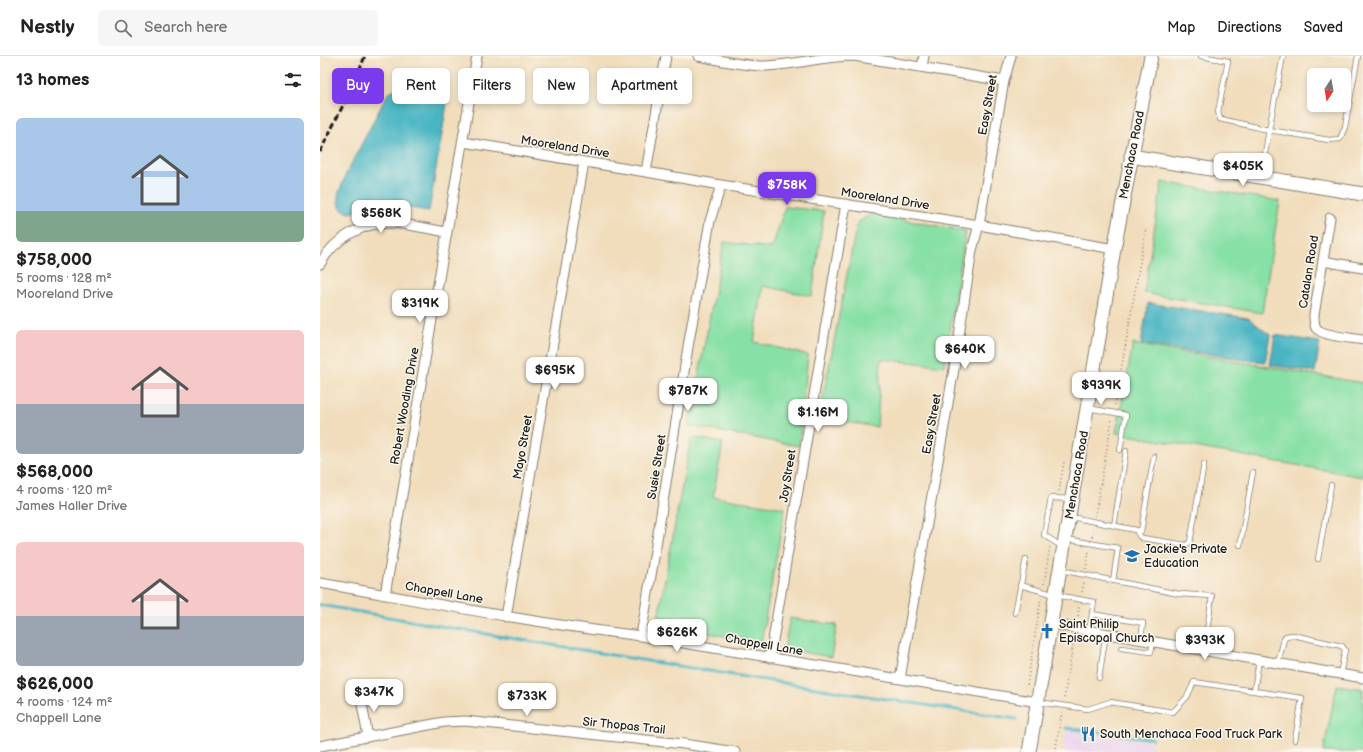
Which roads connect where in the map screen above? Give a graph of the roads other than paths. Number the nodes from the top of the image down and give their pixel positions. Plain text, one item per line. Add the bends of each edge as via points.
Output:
1 (477, 56) edge
2 (666, 56) edge
3 (698, 56) edge
4 (924, 56) edge
5 (1011, 56) edge
6 (1150, 56) edge
7 (1201, 56) edge
8 (1229, 56) edge
9 (1283, 56) edge
10 (1358, 56) edge
11 (811, 58) edge
12 (1228, 62) junction
13 (922, 67) junction
14 (1004, 81) junction
15 (1269, 130) junction
16 (463, 142) junction
17 (1131, 156) junction
18 (584, 162) junction
19 (646, 172) junction
20 (1261, 178) junction
21 (721, 186) junction
22 (1363, 194) edge
23 (846, 204) junction
24 (1330, 218) dead end
25 (979, 225) junction
26 (446, 232) junction
27 (1114, 249) junction
28 (1323, 261) junction
29 (320, 264) edge
30 (1363, 268) edge
31 (1363, 340) edge
32 (1088, 408) junction
33 (1120, 450) dead end
34 (1126, 451) dead end
35 (1154, 456) dead end
36 (1204, 464) dead end
37 (1253, 472) dead end
38 (1331, 485) dead end
39 (1073, 499) junction
40 (1069, 517) junction
41 (1114, 526) junction
42 (1136, 530) junction
43 (1065, 543) junction
44 (1240, 545) dead end
45 (1318, 558) dead end
46 (1026, 559) dead end
47 (1060, 569) junction
48 (1112, 581) junction
49 (320, 583) edge
50 (1020, 585) junction
51 (385, 595) junction
52 (1056, 595) junction
53 (1015, 613) dead end
54 (1092, 614) junction
55 (506, 617) junction
56 (1051, 624) junction
57 (1089, 631) junction
58 (1106, 633) junction
59 (641, 636) junction
60 (1141, 640) junction
61 (1153, 642) junction
62 (1121, 648) dead end
63 (1204, 650) junction
64 (770, 658) junction
65 (1259, 660) junction
66 (1278, 663) junction
67 (1340, 674) junction
68 (1099, 678) dead end
69 (1363, 678) edge
70 (900, 679) junction
71 (1254, 691) junction
72 (360, 693) dead end
73 (1038, 702) junction
74 (368, 737) junction
75 (1295, 740) dead end
76 (320, 746) edge
77 (735, 752) edge
78 (1029, 752) edge

1 - 16 street, Robert Wooding Drive
2 - 19 street
3 - 11 street via 763,66 783,65
4 - 13 street
5 - 14 street, Easy Street
6 - 17 main road, Menchaca Road
7 - 12 lane
8 - 12 lane
9 - 15 lane
10 - 15 lane via 1345,127 1340,139 1329,140
11 - 13 street via 854,56
12 - 15 lane via 1218,112 1220,119
13 - 14 street
14 - 25 street, Easy Street
15 - 20 lane
16 - 18 street, Mooreland Drive
16 - 26 street, Robert Wooding Drive
17 - 20 main road
17 - 27 main road, Menchaca Road
18 - 19 street, Mooreland Drive
18 - 55 street, Mayo Street
19 - 21 street, Mooreland Drive
20 - 22 main road
21 - 23 street, Mooreland Drive
21 - 59 street, Susie Street via 710,221
23 - 25 street, Mooreland Drive
23 - 64 street, Joy Street
24 - 28 street, Catalan Road
25 - 27 street, Mooreland Drive
25 - 70 street, Easy Street via 972,250
26 - 29 street via 392,223 361,228 338,242
26 - 51 street, Robert Wooding Drive
27 - 32 main road, Menchaca Road
28 - 30 street
28 - 31 street, Catalan Road via 1314,315 1317,328 1325,334
32 - 33 lane via 1126,416
32 - 39 main road, Menchaca Road
34 - 41 lane
35 - 42 lane via 1141,531
36 - 42 lane via 1190,542 1186,545 1142,538
37 - 44 lane
38 - 45 lane
39 - 40 main road, Menchaca Road
39 - 43 lane via 1051,498 1044,535 1051,540
40 - 41 lane
40 - 43 main road, Menchaca Road
41 - 42 lane
43 - 47 main road, Menchaca Road
43 - 48 lane via 1091,543 1118,548
46 - 50 lane
47 - 48 lane
47 - 52 main road, Menchaca Road
48 - 63 lane via 1179,594 1212,596
49 - 51 street, Chappell Lane
50 - 52 lane
50 - 53 lane
51 - 55 street, Chappell Lane
52 - 54 lane via 1094,602
52 - 56 main road, Menchaca Road
54 - 57 lane
54 - 60 lane via 1143,623
55 - 59 street, Chappell Lane
56 - 57 street
56 - 73 main road, Menchaca Road
57 - 58 street
58 - 60 street
58 - 68 lane
59 - 64 street, Chappell Lane
60 - 61 street
61 - 62 lane via 1150,652
61 - 63 street
63 - 65 street
64 - 70 street, Chappell Lane
65 - 66 street
65 - 71 lane
66 - 67 street
66 - 67 lane via 1284,639 1293,635 1342,646 1345,650
67 - 69 street
70 - 73 street, Chappell Lane
71 - 73 lane via 1194,682 1187,697 1173,712 1110,702 1088,709
71 - 75 lane via 1302,698
72 - 74 street
73 - 78 main road, Menchaca Road
74 - 76 street, Sir Thopas Trail
74 - 77 street, Sir Thopas Trail via 444,722 465,721 684,744

